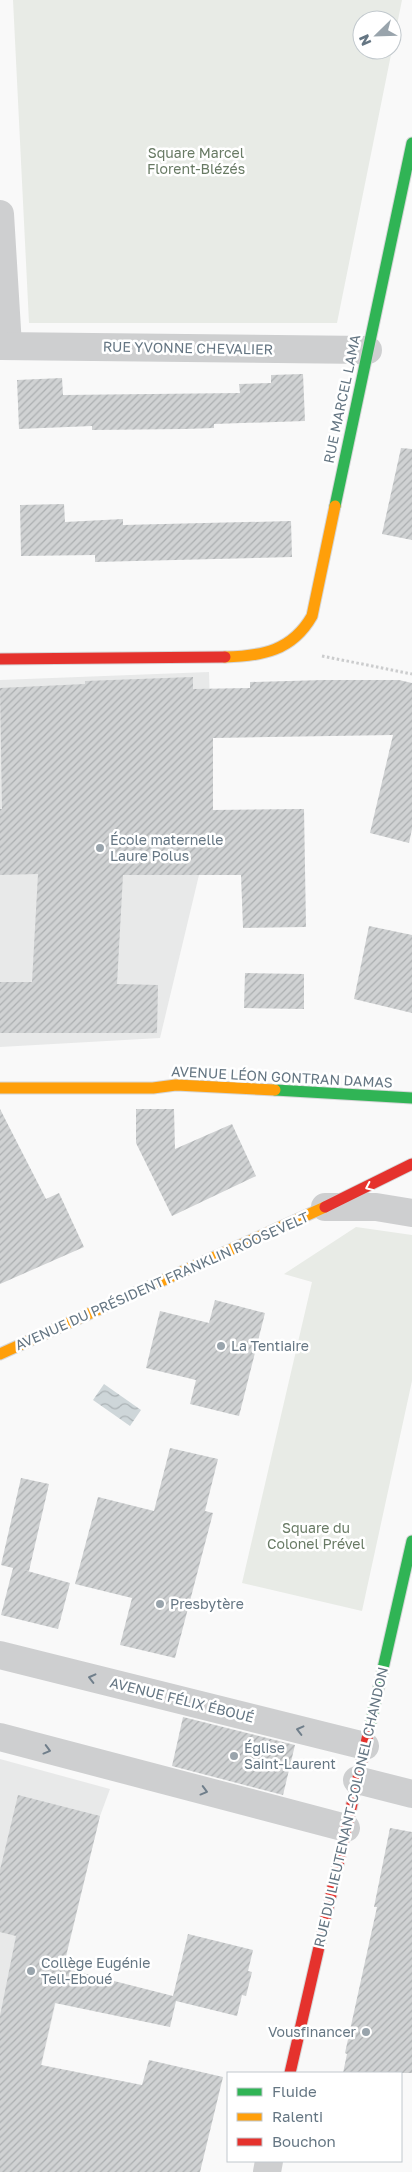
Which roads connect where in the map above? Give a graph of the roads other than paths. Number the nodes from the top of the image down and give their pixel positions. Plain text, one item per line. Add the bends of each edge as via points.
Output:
1 (412, 143) edge
2 (0, 214) edge
3 (4, 346) edge
4 (368, 350) junction
5 (0, 659) edge
6 (0, 1088) edge
7 (412, 1098) edge
8 (412, 1164) edge
9 (325, 1207) junction
10 (412, 1212) edge
11 (0, 1354) edge
12 (412, 1541) edge
13 (0, 1655) edge
14 (0, 1738) edge
15 (365, 1746) junction
16 (357, 1780) junction
17 (412, 1794) edge
18 (346, 1828) junction
19 (290, 2072) edge

1 - 4 street, RUE MARCEL LAMA
2 - 3 street, RUE YVONNE CHEVALIER
3 - 4 street, RUE YVONNE CHEVALIER
4 - 5 street, RUE MARCEL LAMA via 312,616 304,630 279,648 254,656
6 - 7 street, AVENUE LÉON GONTRAN DAMAS via 153,1088 176,1085
8 -> 9 street, AVENUE DU PRÉSIDENT FRANKLIN ROOSEVELT
9 - 10 street, AVENUE DU PRÉSIDENT FRANKLIN ROOSEVELT via 376,1207
9 - 11 street, AVENUE DU PRÉSIDENT FRANKLIN ROOSEVELT
12 - 15 street, RUE DU LIEUTENANT-COLONEL CHANDON
15 -> 13 street, AVENUE FÉLIX ÉBOUÉ
14 -> 18 street
15 - 16 street, RUE DU LIEUTENANT-COLONEL CHANDON
16 - 17 street
16 - 18 street, RUE DU LIEUTENANT-COLONEL CHANDON
18 - 19 street, RUE DU LIEUTENANT-COLONEL CHANDON

